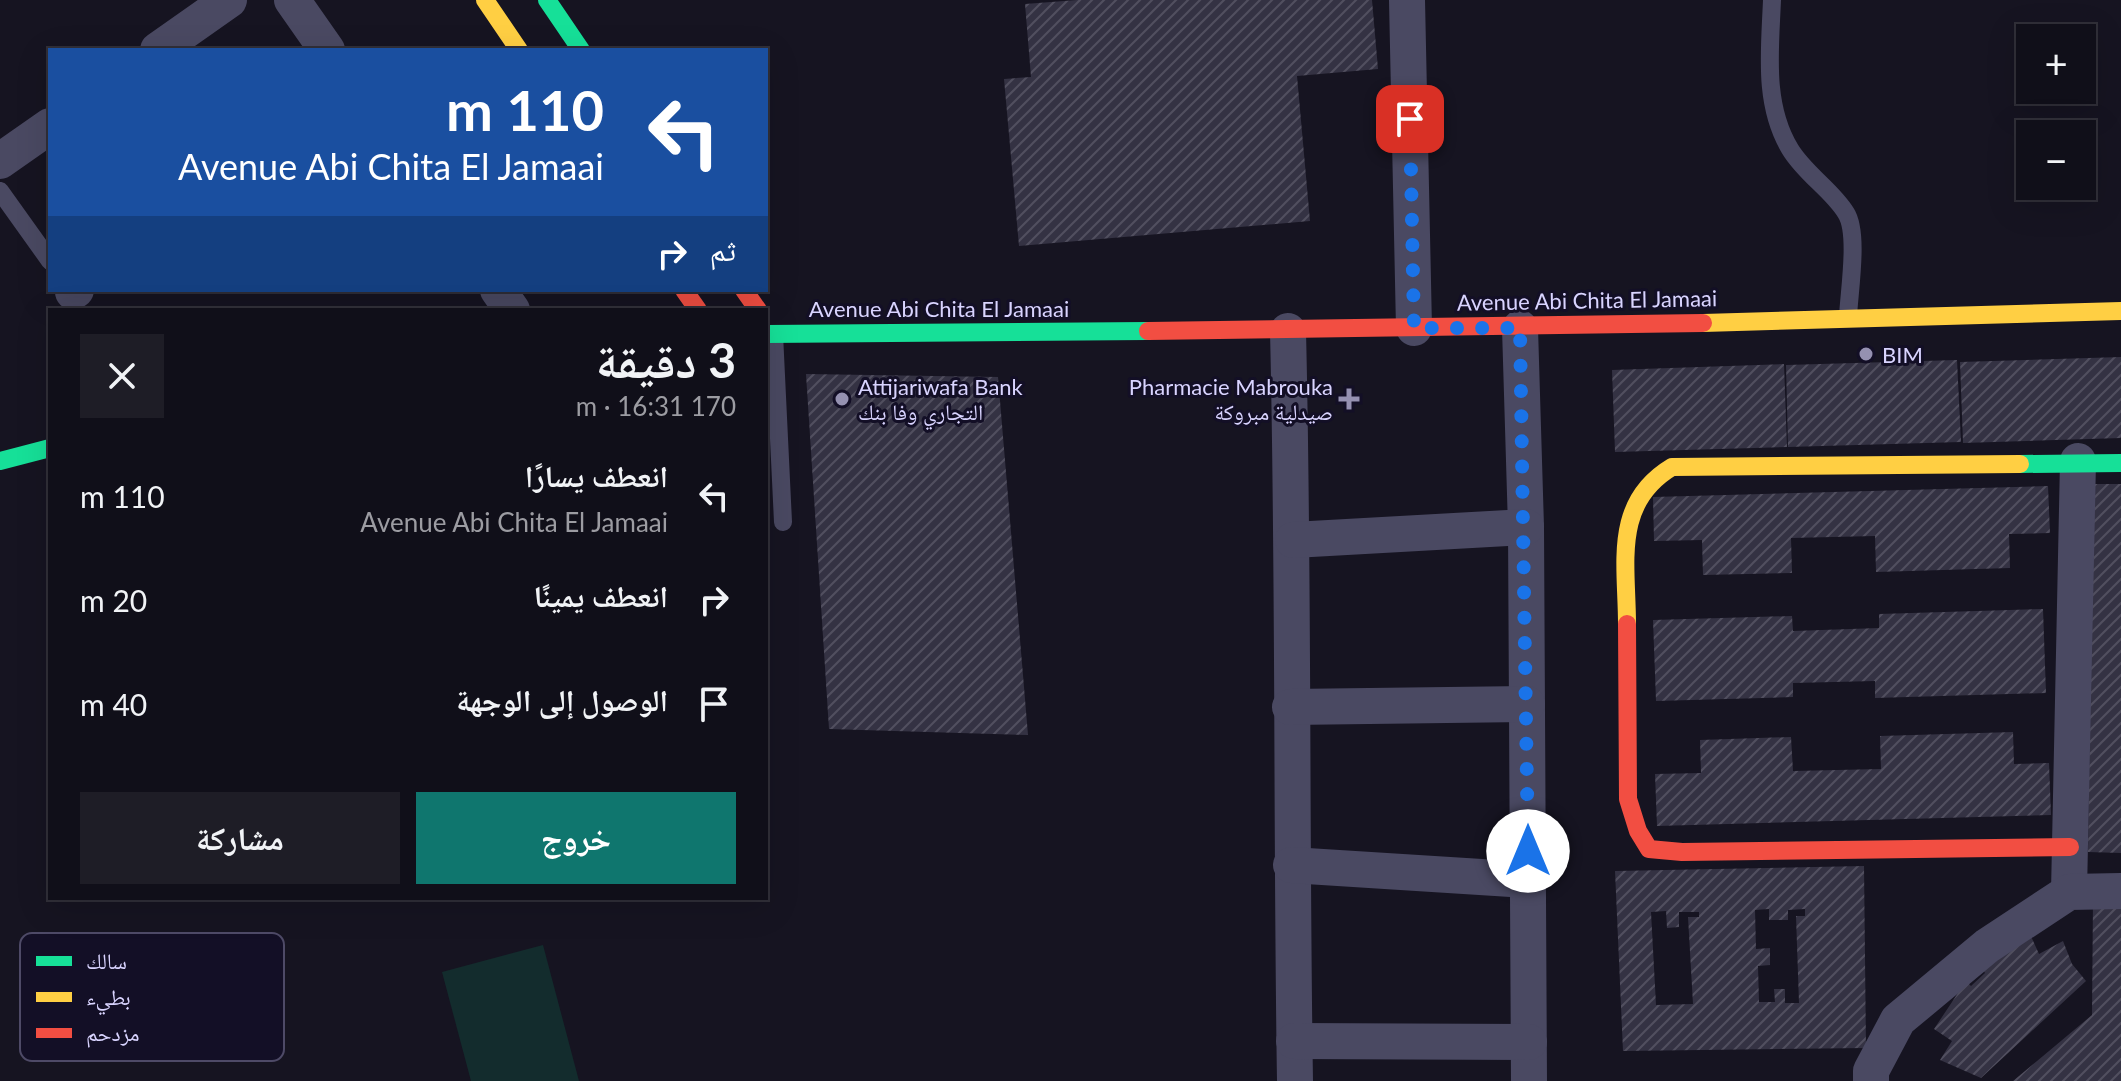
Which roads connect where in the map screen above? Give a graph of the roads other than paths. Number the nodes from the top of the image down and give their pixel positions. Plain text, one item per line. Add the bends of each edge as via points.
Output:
1 (229, 0) edge
2 (292, 0) edge
3 (485, 0) edge
4 (547, 0) edge
5 (1407, 0) edge
6 (1772, 0) edge
7 (161, 48) edge
8 (326, 48) edge
9 (518, 48) edge
10 (580, 48) edge
11 (48, 127) edge
12 (0, 161) edge
13 (0, 191) edge
14 (48, 258) edge
15 (2121, 311) edge
16 (1848, 317) junction
17 (1414, 328) junction
18 (1520, 328) junction
19 (769, 330) edge
20 (1288, 331) junction
21 (48, 448) edge
22 (2, 457) edge
23 (2078, 461) junction
24 (2121, 463) edge
25 (783, 522) dead end
26 (1526, 527) junction
27 (1293, 540) junction
28 (1527, 704) junction
29 (1290, 707) junction
30 (2070, 847) junction
31 (1291, 865) junction
32 (1528, 880) junction
33 (2121, 891) edge
34 (2069, 892) junction
35 (1294, 1041) junction
36 (1529, 1042) junction
37 (1295, 1081) edge
38 (1529, 1081) edge
39 (1871, 1081) edge

1 - 7 street
2 - 8 street
3 - 9 street
4 - 10 street
5 - 17 street
6 - 16 lane via 1769,78 1774,111 1789,149 1848,215
11 - 12 street
13 - 14 lane
15 - 16 street, Avenue Abi Chita El Jamaai
16 - 18 street, Avenue Abi Chita El Jamaai
17 - 18 street, Avenue Abi Chita El Jamaai
17 - 20 street, Avenue Abi Chita El Jamaai
18 - 26 street
19 - 20 street, Avenue Abi Chita El Jamaai
19 - 25 lane
20 - 27 street
21 - 22 street
23 - 24 street
23 - 30 street
23 - 30 street via 1672,467 1646,481 1633,503 1627,533 1628,799 1649,849
26 - 27 street
26 - 28 street
27 - 29 street
28 - 29 street
28 - 32 street
29 - 31 street
30 - 34 street
31 - 32 street
31 - 35 street
32 - 36 street
33 - 34 street
34 - 39 street via 1987,946 1898,1020 1871,1071
35 - 36 street
35 - 37 street
36 - 38 street

